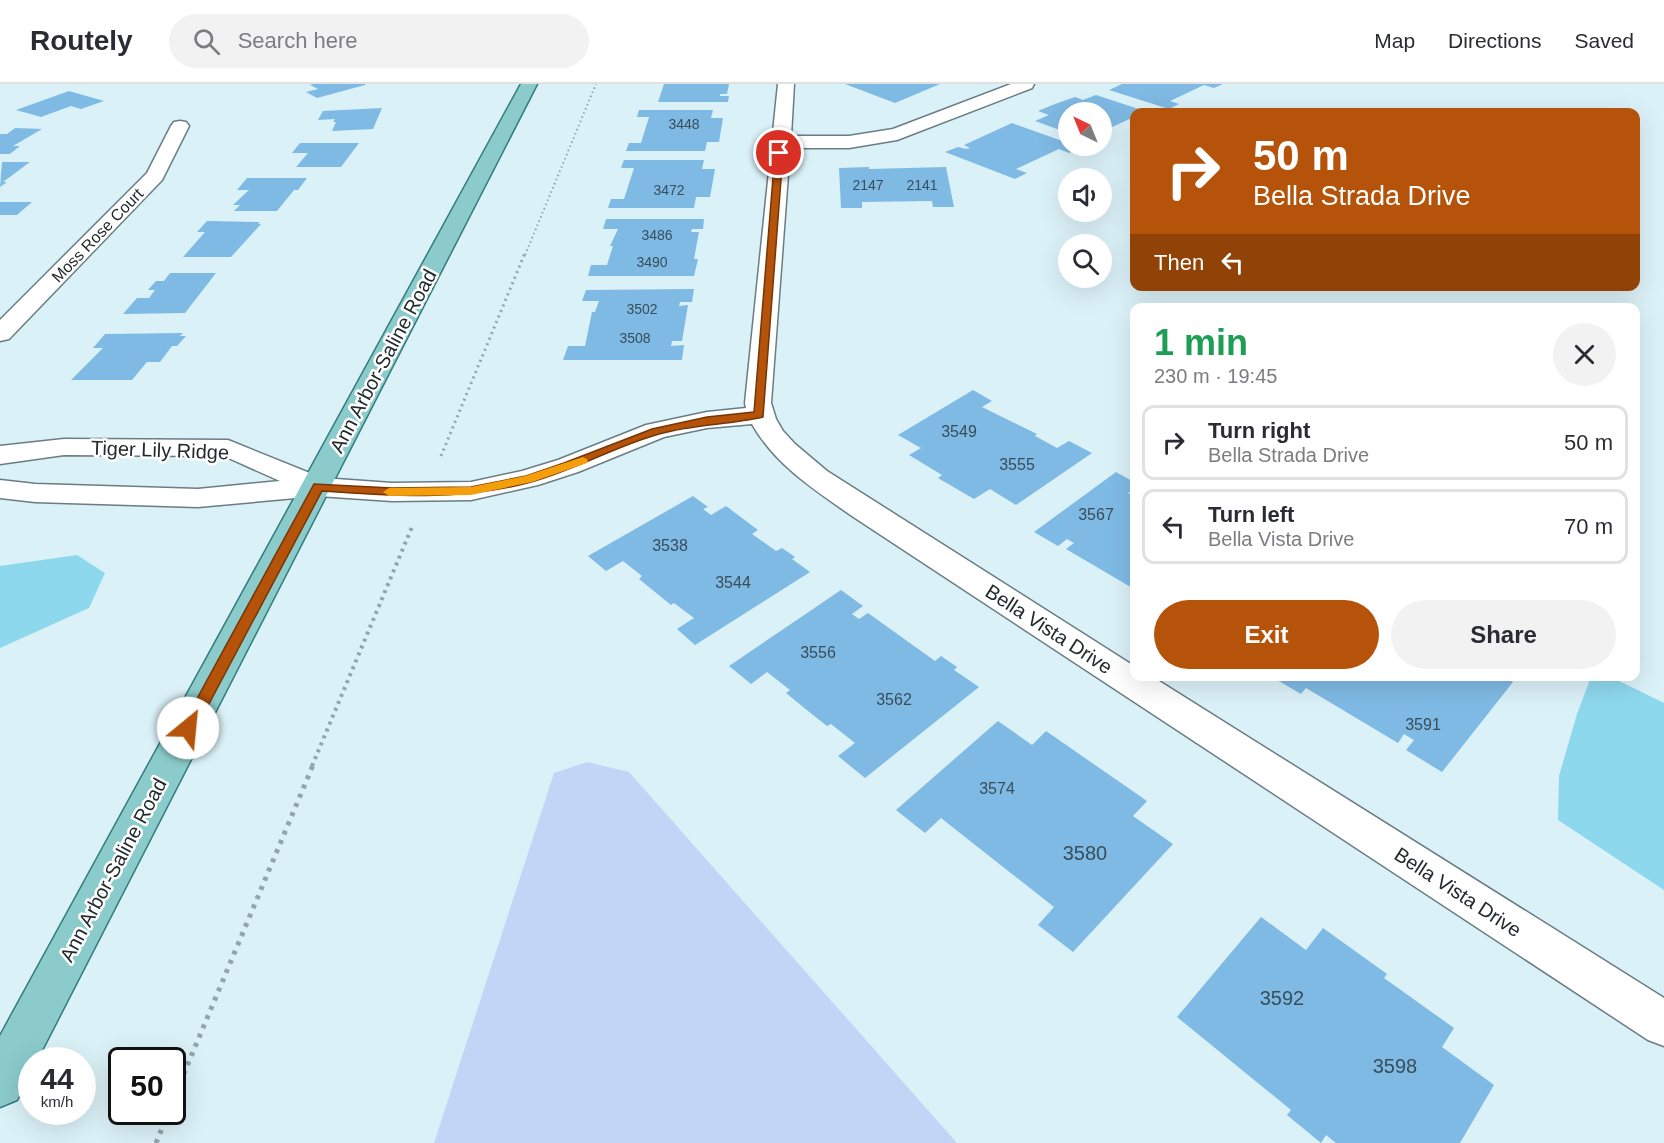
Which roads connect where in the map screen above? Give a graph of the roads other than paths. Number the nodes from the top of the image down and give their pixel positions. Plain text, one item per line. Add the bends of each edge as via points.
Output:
1 (529, 84) edge
2 (786, 84) edge
3 (1026, 84) edge
4 (180, 126) dead end
5 (780, 142) junction
6 (0, 334) edge
7 (759, 415) junction
8 (0, 455) edge
9 (318, 486) junction
10 (0, 489) edge
11 (1130, 680) edge
12 (1132, 681) edge
13 (1664, 1024) edge
14 (0, 1083) edge

1 - 9 main road, Ann Arbor-Saline Road
2 - 5 street
3 - 5 street via 897,134 849,142
4 - 6 street, Moss Rose Court via 155,176
5 - 7 street
7 - 9 street via 707,420 656,431 528,479 471,491 392,492
7 - 11 street, Bella Vista Drive via 784,448 846,497
8 - 9 street, Tiger Lily Ridge via 64,447 228,448
9 - 10 street via 198,498 35,494
9 - 14 main road, Ann Arbor-Saline Road
12 - 13 street, Bella Vista Drive

